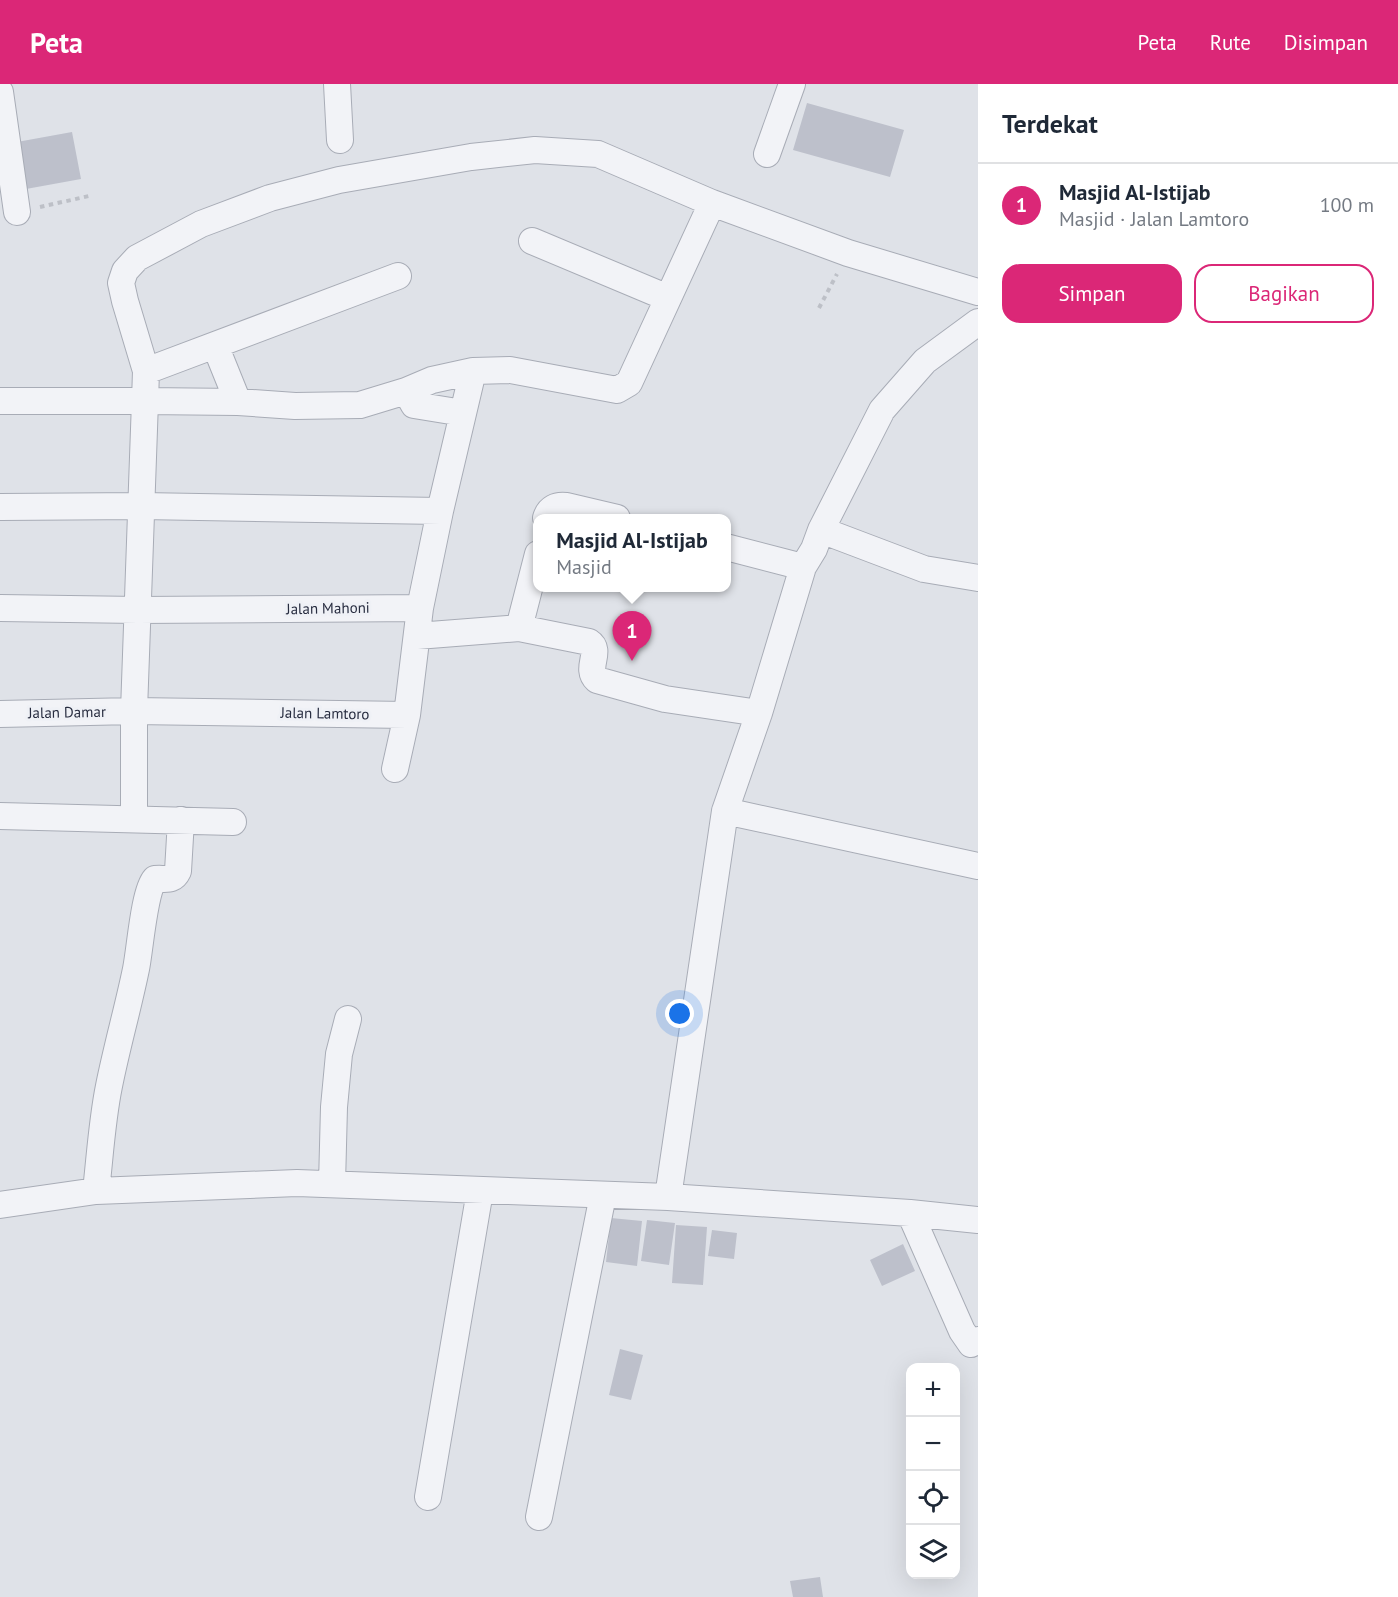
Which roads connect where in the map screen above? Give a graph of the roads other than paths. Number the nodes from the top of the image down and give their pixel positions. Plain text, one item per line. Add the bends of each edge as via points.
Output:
1 (337, 84) edge
2 (792, 84) edge
3 (0, 92) edge
4 (340, 140) dead end
5 (767, 154) dead end
6 (712, 203) junction
7 (17, 212) road end
8 (532, 241) dead end
9 (398, 276) dead end
10 (978, 292) edge
11 (668, 298) junction
12 (978, 322) edge
13 (215, 345) junction
14 (146, 371) junction
15 (473, 371) junction
16 (406, 391) junction
17 (0, 401) edge
18 (145, 401) junction
19 (238, 402) junction
20 (463, 413) junction
21 (142, 506) junction
22 (0, 507) edge
23 (440, 511) junction
24 (549, 514) edge
25 (596, 514) edge
26 (821, 530) junction
27 (731, 548) edge
28 (803, 567) junction
29 (533, 570) edge
30 (978, 578) edge
31 (0, 608) edge
32 (420, 608) junction
33 (138, 610) junction
34 (519, 628) junction
35 (417, 636) junction
36 (135, 711) junction
37 (759, 713) junction
38 (0, 714) edge
39 (407, 715) junction
40 (395, 769) dead end
41 (725, 811) junction
42 (0, 816) edge
43 (134, 819) junction
44 (182, 820) junction
45 (233, 822) dead end
46 (978, 866) edge
47 (348, 1019) dead end
48 (332, 1184) junction
49 (96, 1191) junction
50 (480, 1191) junction
51 (603, 1195) junction
52 (668, 1197) junction
53 (0, 1205) edge
54 (910, 1213) junction
55 (978, 1220) edge
56 (976, 1348) edge
57 (428, 1497) dead end
58 (539, 1517) dead end

1 - 4 street
2 - 5 street
3 - 7 street
6 - 10 street via 848,253
6 - 11 street
6 - 14 street via 598,154 535,150 471,156 339,180 270,198 201,224 137,258 125,271 121,284
8 - 11 street
9 - 13 street
11 - 15 street via 629,383 617,390 510,370
12 - 26 street via 925,361 882,410
13 - 14 street
13 - 19 street
14 - 18 street
15 - 16 street via 432,380
15 - 20 street
16 - 19 street via 360,405
16 - 20 street via 414,405
17 - 18 street
18 - 19 street
18 - 21 street
20 - 23 street
21 - 22 street
21 - 23 street
21 - 33 street
23 - 32 street
24 - 25 street via 558,505
26 - 28 street
26 - 30 street via 924,569
27 - 28 street
28 - 37 street
29 - 34 street
31 - 33 street, Jalan Mahoni
32 - 33 street, Jalan Mahoni
32 - 35 street
33 - 36 street
34 - 35 street
34 - 37 street via 589,642 595,648 592,673 597,680 666,699
35 - 39 street
36 - 38 street, Jalan Damar
36 - 39 street, Jalan Lamtoro
36 - 43 street
37 - 41 street
39 - 40 street
41 - 46 street
41 - 52 street
42 - 43 street
43 - 44 street
44 - 45 street
44 - 49 street via 178,871 171,879 155,879 149,893 108,1088
47 - 48 street via 339,1053
48 - 49 street
48 - 50 street
49 - 53 street
50 - 51 street
50 - 57 street
51 - 52 street
51 - 58 street
52 - 54 street
54 - 55 street
54 - 56 street via 962,1331

